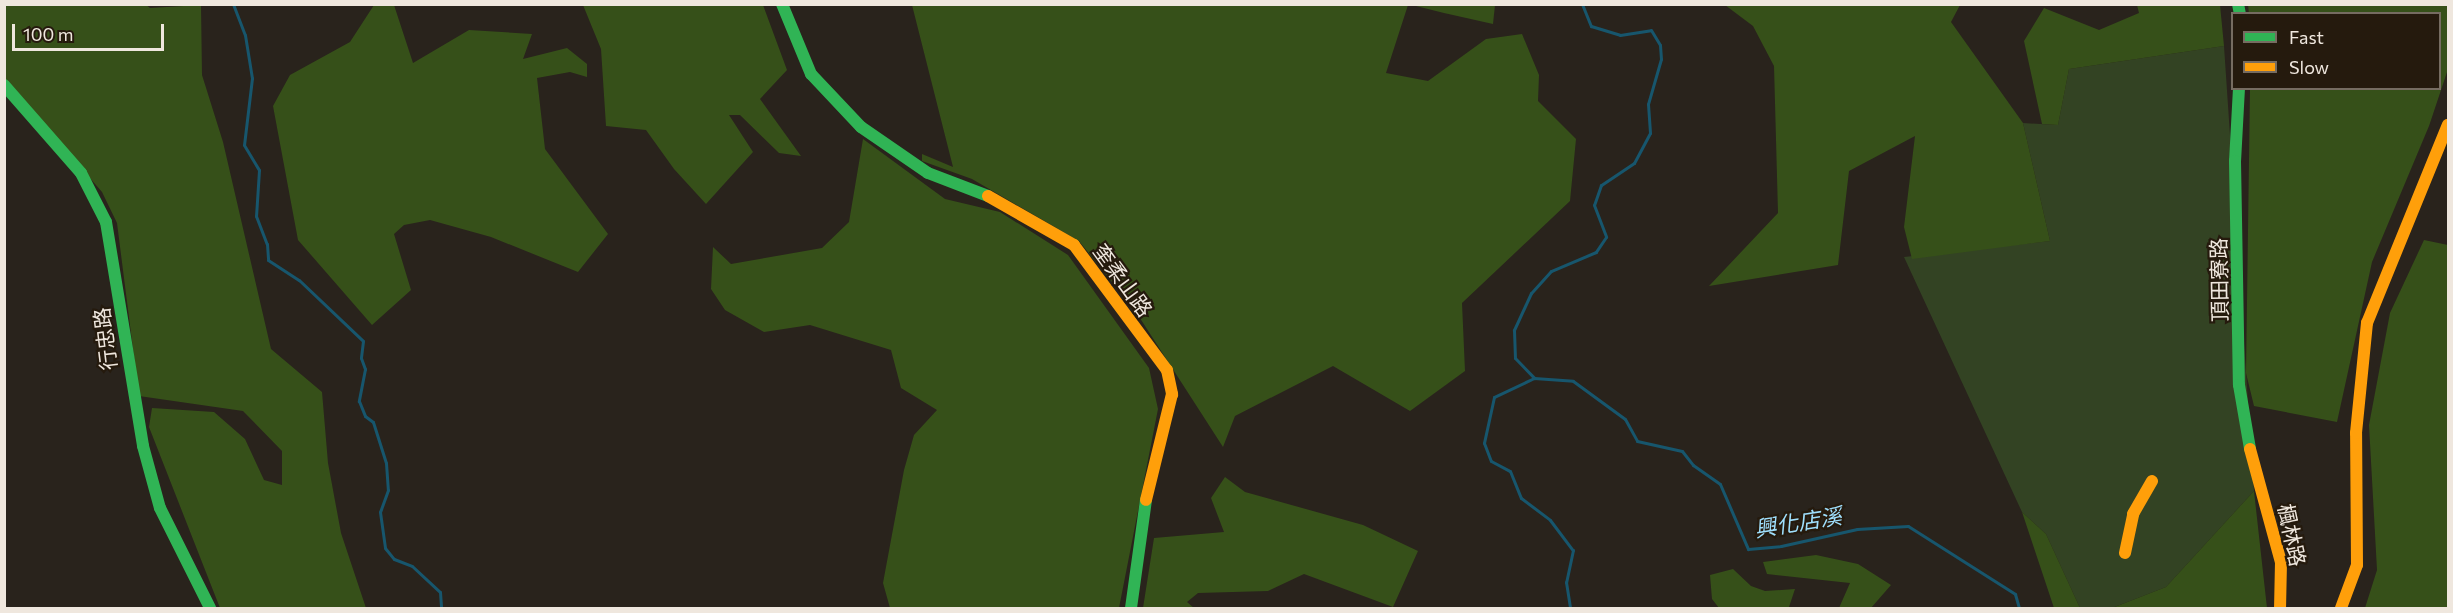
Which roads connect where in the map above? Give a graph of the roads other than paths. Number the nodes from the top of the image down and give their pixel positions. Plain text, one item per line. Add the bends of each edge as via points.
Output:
1 (782, 4) edge
2 (4, 85) edge
3 (2240, 90) edge
4 (2448, 125) edge
5 (2255, 470) joint
6 (2152, 481) dead end
7 (2125, 553) dead end
8 (210, 609) edge
9 (1131, 609) edge
10 (2280, 609) edge
11 (2341, 609) edge

1 - 9 street, 奎柔山路 via 811,74 861,127 928,173 1002,201 1074,245 1167,370 1172,394 1144,507
2 - 8 street, 行忠路 via 81,172 106,222 143,446 160,508
3 - 5 street, 頂田寮路 via 2235,161 2239,385 2242,425
4 - 11 street via 2367,323 2356,433 2357,565
5 - 10 street, 楓林路 via 2280,554
6 - 7 street via 2133,514

